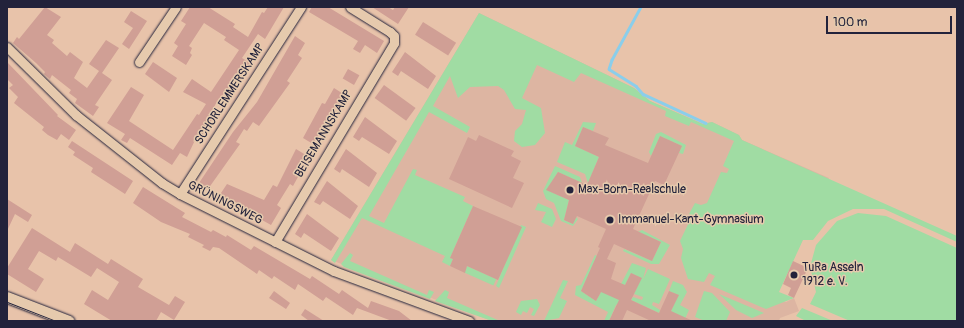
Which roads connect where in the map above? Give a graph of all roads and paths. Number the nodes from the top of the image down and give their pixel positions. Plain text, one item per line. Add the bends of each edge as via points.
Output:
1 (176, 7) edge
2 (301, 7) edge
3 (350, 7) edge
4 (7, 47) edge
5 (139, 62) dead end
6 (180, 194) junction
7 (275, 242) junction
8 (7, 297) edge
9 (69, 321) edge
10 (469, 321) edge

1 - 5 street
2 - 6 street, SCHORLEMMERSKAMP
3 - 7 street, BEISEMANNSKAMP via 390,32 394,40
4 - 6 street, GRÜNINGSWEG via 76,115 162,183
6 - 7 street, GRÜNINGSWEG
7 - 10 street, GRÜNINGSWEG via 334,271
8 - 9 main road

